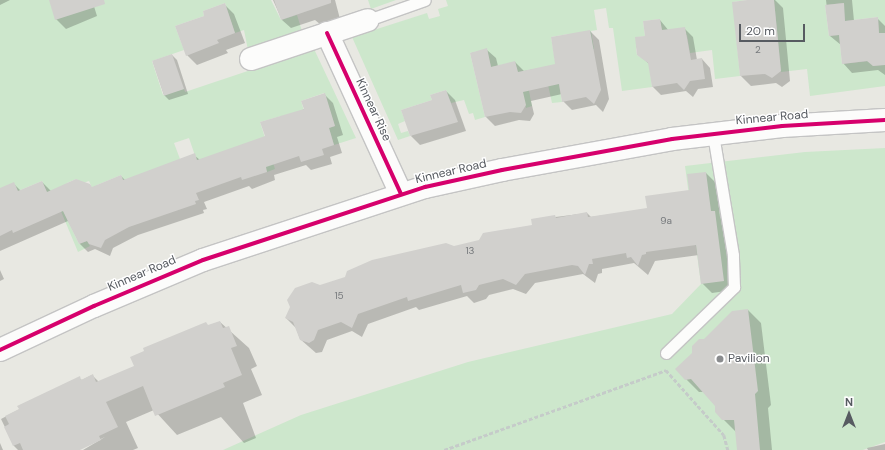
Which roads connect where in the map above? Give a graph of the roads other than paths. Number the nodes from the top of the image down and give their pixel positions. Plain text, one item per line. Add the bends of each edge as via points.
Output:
1 (425, 0) edge
2 (368, 20) joint
3 (327, 33) junction
4 (251, 60) dead end
5 (885, 120) edge
6 (713, 134) junction
7 (401, 194) junction
8 (0, 350) edge
9 (666, 353) dead end

1 - 2 lane
2 - 3 street
3 - 4 street
3 - 7 street, Kinnear Rise
5 - 6 street, Kinnear Road via 798,125
6 - 7 street, Kinnear Road via 517,167
6 - 9 lane via 733,255 734,287
7 - 8 street, Kinnear Road via 203,260 94,306

